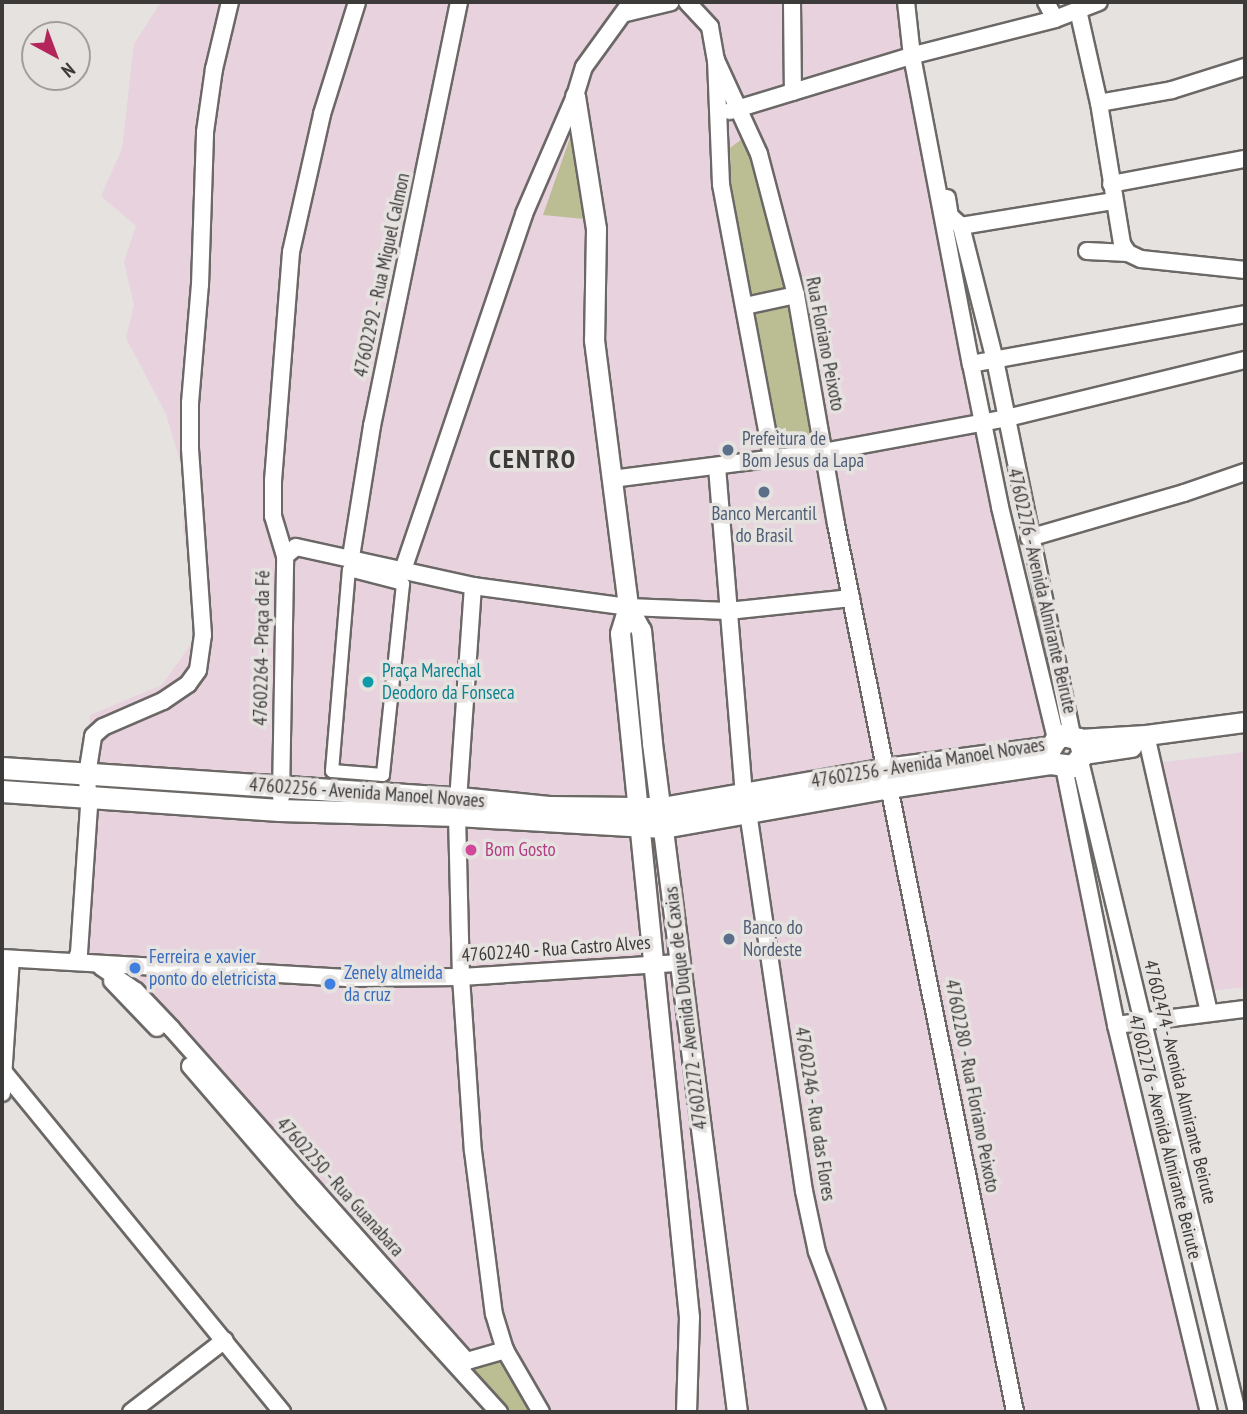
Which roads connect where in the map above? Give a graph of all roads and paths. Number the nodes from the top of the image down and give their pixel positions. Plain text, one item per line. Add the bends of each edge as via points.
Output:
1 (230, 2) edge
2 (357, 2) edge
3 (459, 2) edge
4 (671, 2) edge
5 (687, 2) edge
6 (792, 2) edge
7 (906, 2) edge
8 (913, 2) edge
9 (1046, 2) edge
10 (1099, 2) edge
11 (1072, 6) edge
12 (629, 8) edge
13 (1055, 19) junction
14 (915, 55) junction
15 (716, 60) junction
16 (1245, 67) edge
17 (793, 92) junction
18 (575, 96) junction
19 (1099, 103) junction
20 (740, 108) junction
21 (718, 115) junction
22 (1245, 159) edge
23 (1111, 184) junction
24 (1114, 201) junction
25 (951, 219) junction
26 (1087, 251) dead end
27 (1128, 253) junction
28 (1245, 270) edge
29 (796, 295) junction
30 (745, 306) junction
31 (1245, 314) edge
32 (995, 360) junction
33 (1245, 360) edge
34 (971, 364) junction
35 (1007, 418) junction
36 (982, 422) junction
37 (824, 452) junction
38 (772, 457) junction
39 (717, 467) junction
40 (1245, 472) edge
41 (612, 479) junction
42 (1029, 538) junction
43 (285, 556) junction
44 (354, 565) junction
45 (403, 570) junction
46 (473, 586) junction
47 (851, 598) junction
48 (628, 607) junction
49 (728, 611) junction
50 (1245, 722) edge
51 (1245, 734) edge
52 (1147, 740) junction
53 (1068, 751) junction
54 (2, 768) edge
55 (87, 775) junction
56 (888, 778) junction
57 (282, 787) junction
58 (2, 792) edge
59 (87, 797) junction
60 (746, 803) junction
61 (458, 807) junction
62 (279, 810) junction
63 (638, 818) junction
64 (663, 818) junction
65 (6, 959) edge
66 (75, 962) junction
67 (680, 963) junction
68 (654, 964) junction
69 (99, 965) junction
70 (461, 977) junction
71 (1245, 1009) edge
72 (1209, 1013) junction
73 (1143, 1019) junction
74 (1116, 1025) junction
75 (4, 1071) junction
76 (2, 1093) edge
77 (722, 1307) junction
78 (689, 1317) junction
79 (1217, 1326) junction
80 (1191, 1332) junction
81 (225, 1340) junction
82 (505, 1350) junction
83 (131, 1412) edge
84 (282, 1412) edge
85 (499, 1412) edge
86 (541, 1412) edge
87 (686, 1412) edge
88 (737, 1412) edge
89 (877, 1412) edge
90 (1015, 1412) edge
91 (1209, 1412) edge
92 (1237, 1412) edge

1 - 55 street via 205,132 190,403 203,635 198,670 177,692 93,736
2 - 43 street via 321,114 291,252 273,481 273,516
3 - 44 street, 47602292 - Rua Miguel Calmon via 372,426
4 - 12 street
5 - 15 street, Rua Floriano Peixoto via 710,27
6 - 17 street
7 - 14 street
8 - 14 street
9 - 13 street
10 - 11 street
11 - 13 street
11 - 19 street
12 - 18 street via 594,49
13 - 14 street
14 - 17 street
14 - 25 street, 47602276 - Avenida Almirante Beirute
15 - 20 street, Rua Floriano Peixoto
15 - 21 street, Rua Floriano Peixoto
16 - 19 street via 1172,90
17 - 20 street
18 - 41 street, 47602272 - Avenida Duque de Caxias via 596,229 594,340
18 - 45 street via 524,214
19 - 23 street
20 - 21 street
20 - 29 street, Rua Floriano Peixoto via 759,154
21 - 30 street, Rua Floriano Peixoto via 721,184
22 - 23 street
23 - 24 street
24 - 25 street
24 - 27 street
25 - 32 street
25 - 34 street, 47602276 - Avenida Almirante Beirute
26 - 27 street
27 - 28 street via 1140,260
29 - 30 street
29 - 37 street, Rua Floriano Peixoto
30 - 38 street, Rua Floriano Peixoto
31 - 32 street
32 - 34 street
32 - 35 street
33 - 35 street
34 - 36 street, 47602276 - Avenida Almirante Beirute
35 - 36 street
35 - 42 street
36 - 37 street
36 - 53 street, 47602276 - Avenida Almirante Beirute
37 - 38 street
37 - 47 street, Rua Floriano Peixoto
38 - 39 street
39 - 41 street
39 - 49 street, 47602246 - Rua das Flores
40 - 42 street
41 - 48 street, 47602272 - Avenida Duque de Caxias
42 - 53 street
43 - 44 street, 47602264 - Praça da Fé via 296,547
43 - 57 street, 47602264 - Praça da Fé
44 - 44 street via 403,584 383,775 332,771 349,570
44 - 45 street, 47602264 - Praça da Fé
45 - 46 street, 47602264 - Praça da Fé
46 - 48 street, 47602264 - Praça da Fé
46 - 61 street
47 - 49 street, 47602264 - Praça da Fé
47 - 56 street, Rua Floriano Peixoto
48 - 49 street, 47602264 - Praça da Fé
48 - 63 street, 47602272 - Avenida Duque de Caxias via 620,633
48 - 64 street, 47602272 - Avenida Duque de Caxias via 641,630
49 - 60 street, 47602246 - Rua das Flores
50 - 52 street
51 - 52 street
52 - 53 street
52 - 72 street
53 - 56 main road, 47602256 - Avenida Manoel Novaes
53 - 73 street, 47602474 - Avenida Almirante Beirute
53 - 74 street, 47602276 - Avenida Almirante Beirute
54 - 55 main road, 47602256 - Avenida Manoel Novaes
55 - 57 main road, 47602256 - Avenida Manoel Novaes
55 - 59 street
56 - 60 main road, 47602256 - Avenida Manoel Novaes
56 - 90 street, 47602280 - Rua Floriano Peixoto
57 - 61 main road, 47602256 - Avenida Manoel Novaes
57 - 62 street, 47602264 - Praça da Fé
58 - 59 main road, 47602256 - Avenida Manoel Novaes
59 - 62 main road, 47602256 - Avenida Manoel Novaes
59 - 66 street
60 - 64 main road, 47602256 - Avenida Manoel Novaes
60 - 89 street, 47602246 - Rua das Flores via 806,1203 817,1252
61 - 62 main road, 47602256 - Avenida Manoel Novaes
61 - 63 main road, 47602256 - Avenida Manoel Novaes
61 - 70 street
63 - 64 main road, 47602256 - Avenida Manoel Novaes
63 - 68 street, 47602272 - Avenida Duque de Caxias
64 - 67 street, 47602272 - Avenida Duque de Caxias
65 - 66 street, 47602240 - Rua Castro Alves
65 - 75 street
66 - 69 street, 47602240 - Rua Castro Alves
67 - 68 street, 47602240 - Rua Castro Alves
67 - 77 street, 47602272 - Avenida Duque de Caxias
68 - 70 street, 47602240 - Rua Castro Alves
68 - 78 street, 47602272 - Avenida Duque de Caxias
69 - 70 street, 47602240 - Rua Castro Alves via 346,978
69 - 82 street, 47602250 - Rua Guanabara via 136,991 171,1028 467,1361
69 - 85 street
70 - 82 street via 473,1151 494,1314
71 - 72 street
72 - 73 street
73 - 74 street
73 - 79 street, 47602474 - Avenida Almirante Beirute
74 - 80 street, 47602276 - Avenida Almirante Beirute
75 - 76 street
75 - 81 street
77 - 78 street
77 - 88 street, 47602272 - Avenida Duque de Caxias
78 - 87 street, 47602272 - Avenida Duque de Caxias
79 - 80 street
79 - 92 street, 47602474 - Avenida Almirante Beirute
80 - 91 street, 47602276 - Avenida Almirante Beirute
81 - 83 street
81 - 84 street
82 - 86 street

